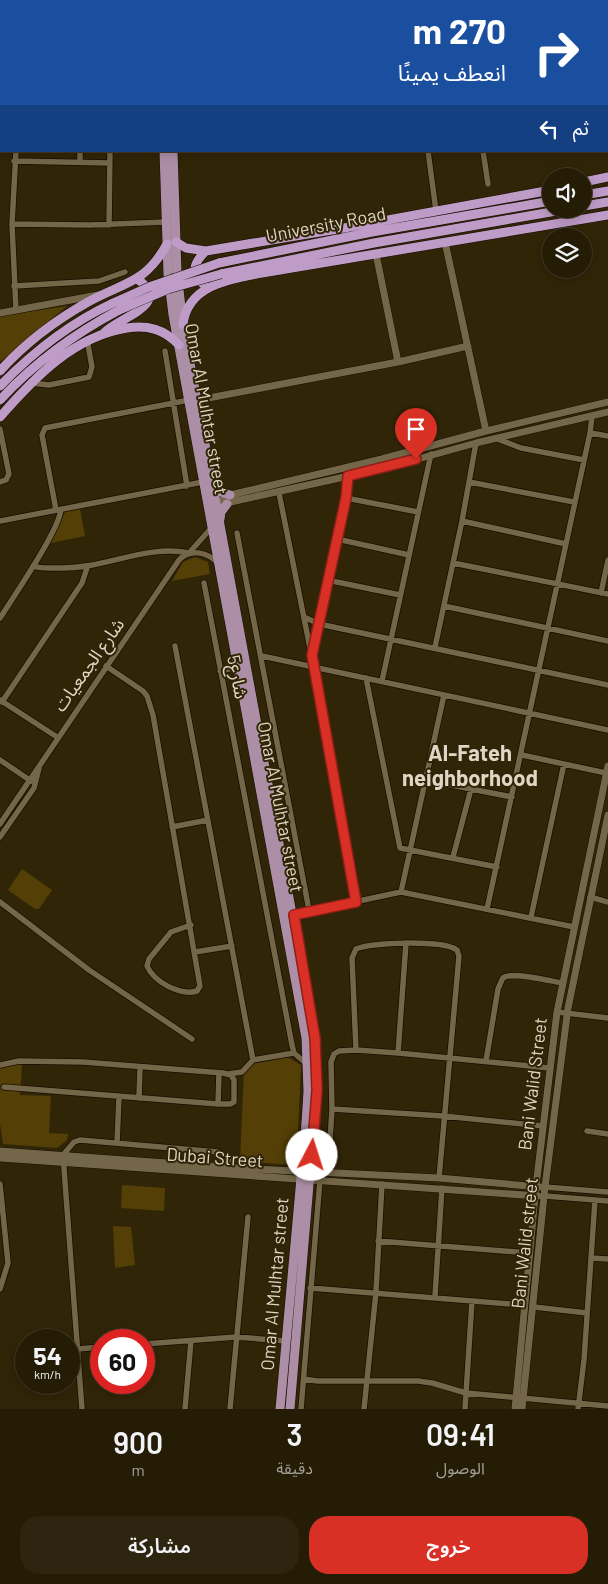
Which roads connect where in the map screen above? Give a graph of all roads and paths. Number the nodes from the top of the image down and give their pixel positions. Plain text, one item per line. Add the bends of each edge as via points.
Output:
1 (16, 152) edge
2 (80, 152) edge
3 (110, 152) edge
4 (164, 152) edge
5 (173, 152) edge
6 (428, 152) edge
7 (482, 152) edge
8 (14, 161) junction
9 (80, 162) junction
10 (110, 163) junction
11 (608, 177) edge
12 (592, 180) edge
13 (488, 184) dead end
14 (608, 191) edge
15 (542, 192) edge
16 (592, 194) edge
17 (608, 202) edge
18 (542, 203) edge
19 (592, 205) edge
20 (436, 211) junction
21 (542, 214) edge
22 (608, 215) edge
23 (166, 222) junction
24 (374, 222) junction
25 (434, 222) junction
26 (12, 224) junction
27 (108, 225) junction
28 (445, 242) junction
29 (172, 243) junction
30 (206, 251) junction
31 (376, 254) junction
32 (125, 272) dead end
33 (137, 280) junction
34 (212, 285) junction
35 (14, 286) junction
36 (103, 295) junction
37 (16, 310) junction
38 (0, 313) edge
39 (183, 325) junction
40 (104, 333) junction
41 (88, 339) junction
42 (178, 345) junction
43 (468, 346) junction
44 (165, 351) dead end
45 (398, 362) junction
46 (0, 371) edge
47 (31, 383) junction
48 (0, 386) edge
49 (0, 400) edge
50 (193, 400) junction
51 (608, 402) edge
52 (172, 403) junction
53 (608, 412) edge
54 (0, 416) edge
55 (592, 416) junction
56 (542, 417) junction
57 (544, 427) junction
58 (0, 429) edge
59 (486, 431) junction
60 (590, 433) junction
61 (608, 436) edge
62 (495, 438) junction
63 (476, 442) junction
64 (431, 454) junction
65 (382, 459) junction
66 (584, 460) junction
67 (384, 468) junction
68 (348, 476) junction
69 (0, 482) edge
70 (469, 482) junction
71 (208, 484) junction
72 (187, 486) junction
73 (279, 493) junction
74 (230, 495) junction
75 (346, 498) junction
76 (574, 502) junction
77 (212, 504) junction
78 (227, 504) junction
79 (58, 510) junction
80 (418, 512) junction
81 (0, 521) edge
82 (462, 521) junction
83 (215, 526) junction
84 (238, 533) dead end
85 (337, 539) junction
86 (566, 544) junction
87 (189, 553) junction
88 (409, 555) junction
89 (608, 560) edge
90 (218, 563) junction
91 (453, 563) junction
92 (33, 566) junction
93 (87, 568) junction
94 (327, 580) junction
95 (204, 583) dead end
96 (557, 585) junction
97 (605, 594) edge
98 (400, 595) junction
99 (444, 606) junction
100 (304, 617) junction
101 (0, 618) edge
102 (319, 624) junction
103 (548, 628) junction
104 (391, 639) junction
105 (608, 641) edge
106 (175, 646) dead end
107 (436, 647) junction
108 (312, 655) junction
109 (262, 656) junction
110 (106, 666) junction
111 (237, 667) junction
112 (314, 668) junction
113 (220, 671) junction
114 (539, 671) junction
115 (366, 678) junction
116 (382, 681) junction
117 (608, 685) edge
118 (444, 695) junction
119 (1, 701) edge
120 (530, 714) junction
121 (608, 730) edge
122 (57, 737) junction
123 (522, 755) junction
124 (0, 760) edge
125 (564, 764) junction
126 (39, 766) junction
127 (607, 770) edge
128 (426, 780) junction
129 (31, 781) junction
130 (470, 789) junction
131 (512, 797) junction
132 (608, 815) edge
133 (208, 820) junction
134 (0, 824) edge
135 (608, 824) edge
136 (172, 827) junction
137 (0, 837) edge
138 (410, 848) junction
139 (453, 857) junction
140 (497, 867) junction
141 (401, 892) junction
142 (590, 897) junction
143 (0, 902) edge
144 (356, 902) junction
145 (608, 902) edge
146 (487, 909) junction
147 (309, 910) junction
148 (294, 915) junction
149 (531, 917) junction
150 (191, 924) junction
151 (574, 927) junction
152 (406, 944) junction
153 (232, 946) junction
154 (195, 952) junction
155 (562, 983) junction
156 (557, 1012) junction
157 (568, 1014) junction
158 (608, 1018) edge
159 (192, 1039) dead end
160 (356, 1050) junction
161 (294, 1052) junction
162 (398, 1053) junction
163 (448, 1059) junction
164 (253, 1060) junction
165 (486, 1061) junction
166 (0, 1065) edge
167 (308, 1065) junction
168 (140, 1067) junction
169 (550, 1068) junction
170 (219, 1073) junction
171 (228, 1074) junction
172 (4, 1087) dead end
173 (119, 1097) junction
174 (139, 1098) junction
175 (218, 1104) junction
176 (332, 1108) junction
177 (443, 1116) junction
178 (543, 1126) junction
179 (587, 1131) dead end
180 (608, 1134) edge
181 (117, 1143) junction
182 (0, 1151) edge
183 (0, 1158) edge
184 (63, 1159) junction
185 (236, 1168) junction
186 (328, 1172) junction
187 (306, 1176) junction
188 (439, 1178) junction
189 (320, 1180) junction
190 (0, 1184) edge
191 (382, 1184) junction
192 (536, 1186) junction
193 (442, 1188) junction
194 (545, 1188) junction
195 (608, 1192) edge
196 (535, 1195) junction
197 (544, 1196) junction
198 (595, 1200) junction
199 (608, 1202) edge
200 (248, 1217) dead end
201 (378, 1241) junction
202 (438, 1246) junction
203 (529, 1252) junction
204 (592, 1258) junction
205 (608, 1260) edge
206 (310, 1288) junction
207 (0, 1290) edge
208 (376, 1292) junction
209 (435, 1296) junction
210 (472, 1301) junction
211 (524, 1305) junction
212 (534, 1307) junction
213 (587, 1313) junction
214 (76, 1329) edge
215 (236, 1337) junction
216 (191, 1341) junction
217 (286, 1341) junction
218 (155, 1343) edge
219 (80, 1379) edge
220 (304, 1379) junction
221 (366, 1381) junction
222 (466, 1393) junction
223 (519, 1396) junction
224 (579, 1402) junction
225 (608, 1406) edge
226 (82, 1409) edge
227 (185, 1409) edge
228 (230, 1409) edge
229 (280, 1409) edge
230 (290, 1409) edge
231 (301, 1409) edge
232 (364, 1409) edge
233 (465, 1409) edge
234 (515, 1409) edge
235 (522, 1409) edge
236 (578, 1409) edge

1 - 8 street
2 - 9 street
3 - 10 street
4 - 23 main road
5 - 29 main road
6 - 20 street
7 - 13 street
8 - 9 street
8 - 26 street
9 - 10 street
10 - 27 street
11 - 12 highway
14 - 16 highway
15 - 20 highway
17 - 19 highway
18 - 25 highway, University Road
20 - 24 highway
21 - 49 highway, bridge via 355,246 221,274 168,289 119,310 59,346
22 - 28 highway
23 - 27 street
23 - 29 main road
24 - 25 highway via 395,224 424,219
24 - 30 highway
25 - 48 highway, University Road, bridge via 219,263 149,286 65,330
26 - 27 street
26 - 35 street
28 - 31 highway
28 - 43 street
29 - 30 highway
29 - 33 highway
29 - 39 main road, Omar Al Mulhtar street
29 - 42 main road, Omar Al Mulhtar street via 169,285
30 - 34 highway via 196,261 194,273 201,283
31 - 34 highway via 262,273
31 - 45 street
32 - 35 street via 99,281
33 - 36 highway
33 - 40 highway via 149,292 147,305
34 - 39 highway via 190,303
35 - 37 street
36 - 37 street
36 - 46 highway via 56,323
37 - 38 street
39 - 50 main road, Omar Al Mulhtar street
40 - 41 highway
40 - 42 highway via 153,328
41 - 47 highway
41 - 47 street via 92,368 88,377 49,385
42 - 50 main road, Omar Al Mulhtar street
43 - 45 street
43 - 59 street
44 - 52 street
45 - 50 street
47 - 54 highway
50 - 52 street
50 - 71 main road, Omar Al Mulhtar street
51 - 56 street
52 - 72 street
52 - 79 street via 45,428 42,435
53 - 55 street
55 - 57 street
55 - 60 street
56 - 57 street
56 - 59 street
57 - 62 street
58 - 69 street via 9,474
59 - 65 street
60 - 61 street
60 - 66 street
62 - 63 street
62 - 66 street via 521,448
63 - 64 street
63 - 70 street
64 - 67 street
64 - 80 street
65 - 67 street
65 - 74 street
66 - 76 street
67 - 68 street
68 - 73 street
68 - 75 street
70 - 76 street
70 - 82 street
71 - 72 street
71 - 74 main road
71 - 77 main road, Omar Al Mulhtar street
72 - 79 street
73 - 78 street
73 - 100 street
74 - 77 street
75 - 80 street
75 - 85 street
76 - 86 street
77 - 78 street
77 - 83 main road, Omar Al Mulhtar street
78 - 83 main road
79 - 81 street
79 - 92 street via 59,519
80 - 88 street
82 - 86 street
82 - 91 street
83 - 87 street, شارع الجمعيات
83 - 90 main road, Omar Al Mulhtar street
83 - 148 main road
84 - 109 street
85 - 88 street
85 - 94 street
86 - 96 street
87 - 90 street via 206,554
87 - 93 street via 158,550
87 - 110 street, شارع الجمعيات via 179,560
88 - 98 street
89 - 97 street
90 - 111 main road, Omar Al Mulhtar street
91 - 96 street
91 - 99 street
92 - 93 street
92 - 101 street
93 - 119 street via 82,582
94 - 98 street
94 - 102 street
95 - 113 street, شارع5
96 - 97 street
96 - 103 street
98 - 104 street
99 - 103 street
99 - 107 street
100 - 102 street
100 - 108 street
102 - 104 street
102 - 108 street
103 - 105 street
103 - 114 street
104 - 107 street
104 - 116 street
106 - 133 street
107 - 114 street
108 - 112 street
109 - 112 street
109 - 147 street
110 - 122 street, شارع الجمعيات
110 - 136 street via 147,696
111 - 113 street
111 - 167 main road, Omar Al Mulhtar street via 302,1009
112 - 115 street
112 - 144 street
113 - 161 street, شارع5
114 - 117 street
114 - 120 street
115 - 116 street
115 - 138 street via 400,848
116 - 118 street
118 - 120 street
118 - 128 street
119 - 122 street
120 - 121 street
120 - 123 street
122 - 126 street, شارع الجمعيات
123 - 125 street
123 - 131 street
124 - 129 street
125 - 127 street
125 - 149 street
126 - 129 street, شارع الجمعيات
126 - 137 street via 36,784
127 - 151 street, Bani Walid Street
128 - 130 street
128 - 138 street
129 - 134 street, شارع الجمعيات
130 - 131 street
130 - 139 street
131 - 140 street
132 - 135 street, Bani Walid street
133 - 136 street
133 - 153 street
135 - 142 street, Bani Walid street
136 - 150 street
138 - 139 street
138 - 141 street
139 - 140 street
140 - 146 street
141 - 144 street
141 - 146 street
142 - 145 street
142 - 157 street, Bani Walid street
143 - 159 street via 89,970
144 - 147 street
146 - 149 street
147 - 148 street
148 - 187 main road via 315,1047 317,1090
149 - 151 street
150 - 154 street
150 - 154 street via 171,932 147,966 155,977 176,990 197,991 200,986
151 - 155 street, Bani Walid Street
152 - 160 street via 358,948 353,952
152 - 162 street
152 - 163 street via 436,943 459,952
153 - 154 street
153 - 164 street
155 - 156 street, Bani Walid Street
155 - 165 street via 521,976 502,979
156 - 157 street
156 - 169 street, Bani Walid Street
157 - 158 street
157 - 194 street, Bani Walid street
160 - 162 street
160 - 176 street via 339,1051 332,1058
161 - 164 street
161 - 167 street
162 - 163 street
163 - 165 street
163 - 177 street
164 - 171 street via 242,1072
165 - 169 street
166 - 168 street via 19,1060
167 - 187 main road, Omar Al Mulhtar street
168 - 170 street
168 - 174 street
169 - 178 street, Bani Walid Street
170 - 171 street
170 - 175 street
171 - 175 street via 234,1080 234,1102
172 - 173 street
173 - 174 street
173 - 181 street
174 - 175 street
176 - 177 street
176 - 186 street
177 - 178 street
177 - 188 street
178 - 192 street, Bani Walid Street
179 - 180 street
181 - 184 street via 80,1140 74,1142
181 - 185 street via 218,1152
182 - 184 street, Dubai Street
183 - 184 street, Dubai Street
184 - 185 street, Dubai Street
184 - 187 street, Dubai Street
184 - 214 street
185 - 187 street, Dubai Street
186 - 187 street, Dubai Street
186 - 188 street, Dubai Street
187 - 189 street, Dubai Street
187 - 217 main road, Omar Al Mulhtar street
187 - 230 main road
188 - 192 street, Dubai Street
189 - 191 street, Dubai Street
189 - 206 street
190 - 207 street via 8,1263
191 - 193 street, Dubai Street
191 - 201 street
192 - 194 street, Dubai Street
192 - 196 street, Bani Walid Street
193 - 196 street, Dubai Street
193 - 202 street
194 - 195 street, Dubai Street
194 - 197 street, Bani Walid street
196 - 197 street, Dubai Street
196 - 203 street, Bani Walid Street
197 - 198 street, Dubai Street
197 - 212 street, Bani Walid street
198 - 199 street, Dubai Street
198 - 204 street
200 - 215 street
201 - 202 street
201 - 208 street
202 - 203 street
202 - 209 street
203 - 211 street, Bani Walid Street
204 - 205 street
204 - 213 street
206 - 208 street
206 - 220 street
208 - 209 street
208 - 221 street
209 - 210 street
210 - 211 street
210 - 222 street
211 - 223 street, Bani Walid Street
212 - 213 street
212 - 223 street, Bani Walid street
213 - 224 street
215 - 216 street
215 - 217 street
215 - 228 street
216 - 218 street
216 - 227 street
217 - 229 main road, Omar Al Mulhtar street
219 - 226 street
220 - 221 street
220 - 231 street
221 - 222 street via 425,1382
221 - 232 street
222 - 223 street
222 - 233 street
223 - 224 street
223 - 234 street, Bani Walid Street
223 - 235 street, Bani Walid street
224 - 225 street
224 - 236 street

